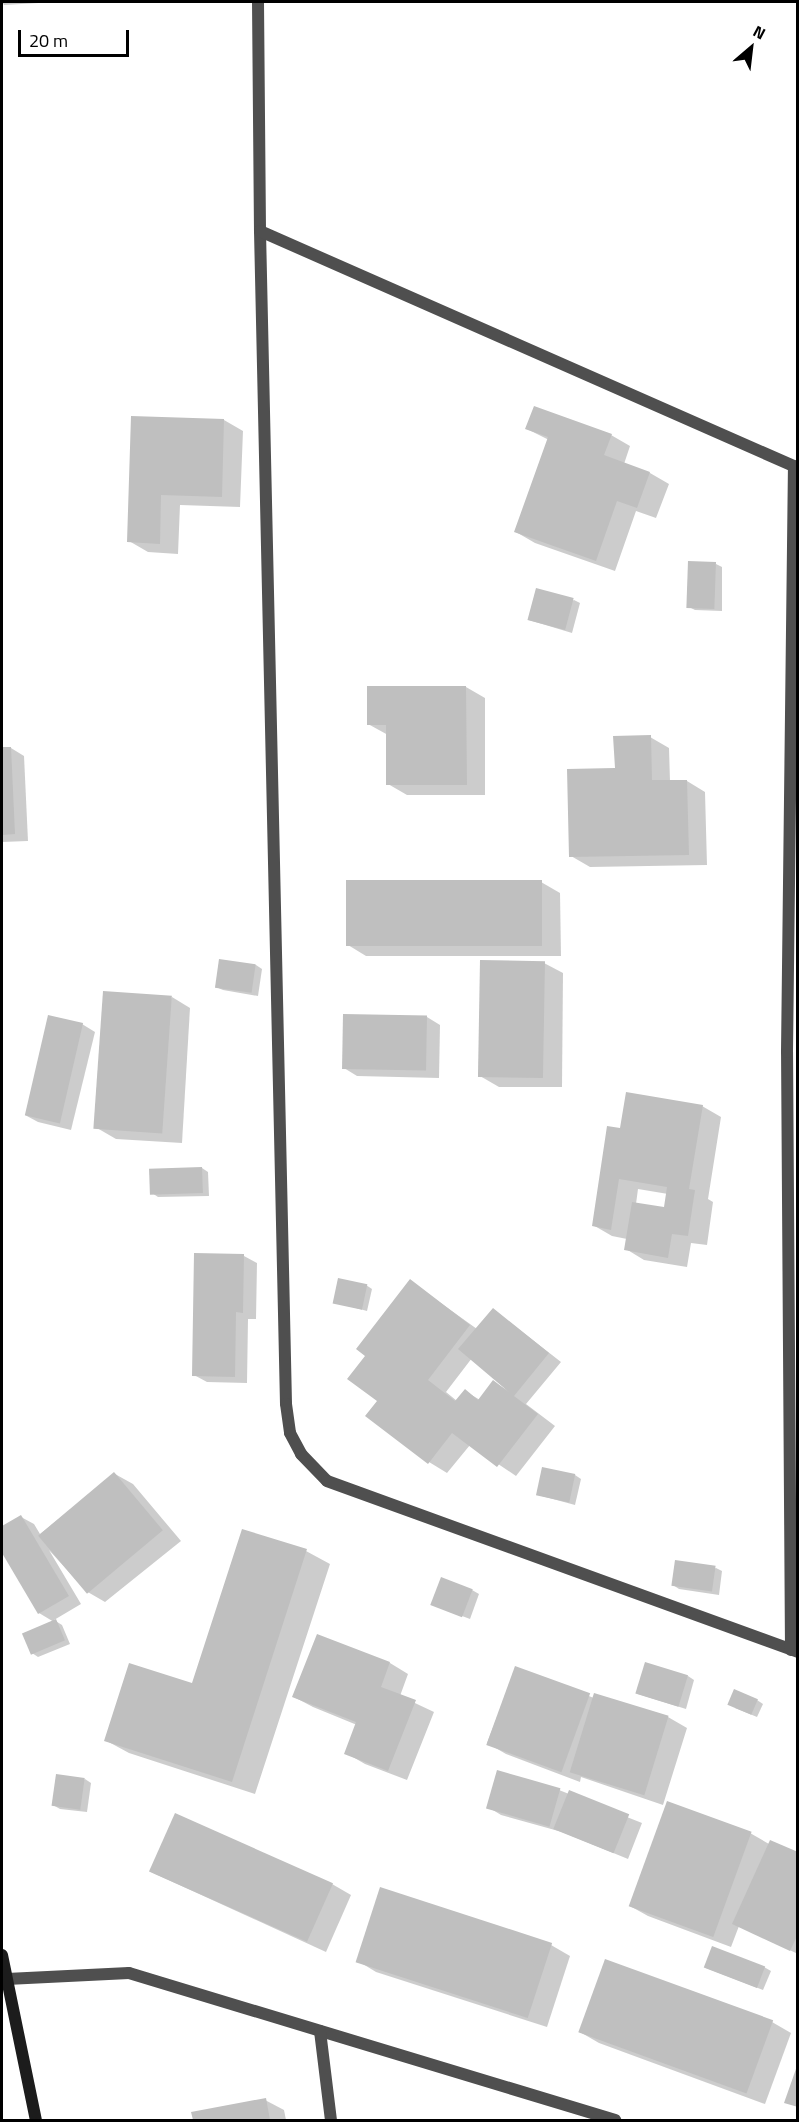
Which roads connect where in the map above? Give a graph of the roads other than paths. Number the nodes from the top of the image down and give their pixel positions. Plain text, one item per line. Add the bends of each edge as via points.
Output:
1 (258, 2) edge
2 (260, 231) junction
3 (796, 467) edge
4 (792, 1054) edge
5 (794, 1651) edge
6 (2, 1955) edge
7 (7, 1979) junction
8 (320, 2031) junction
9 (36, 2121) edge
10 (331, 2121) edge
11 (615, 2121) edge

1 - 2 street
2 - 3 street
2 - 5 street via 286,1404 290,1433 301,1454 327,1481
3 - 4 street
4 - 5 street
6 - 7 main road
7 - 8 street via 129,1973
7 - 9 main road
8 - 10 street
8 - 11 street

